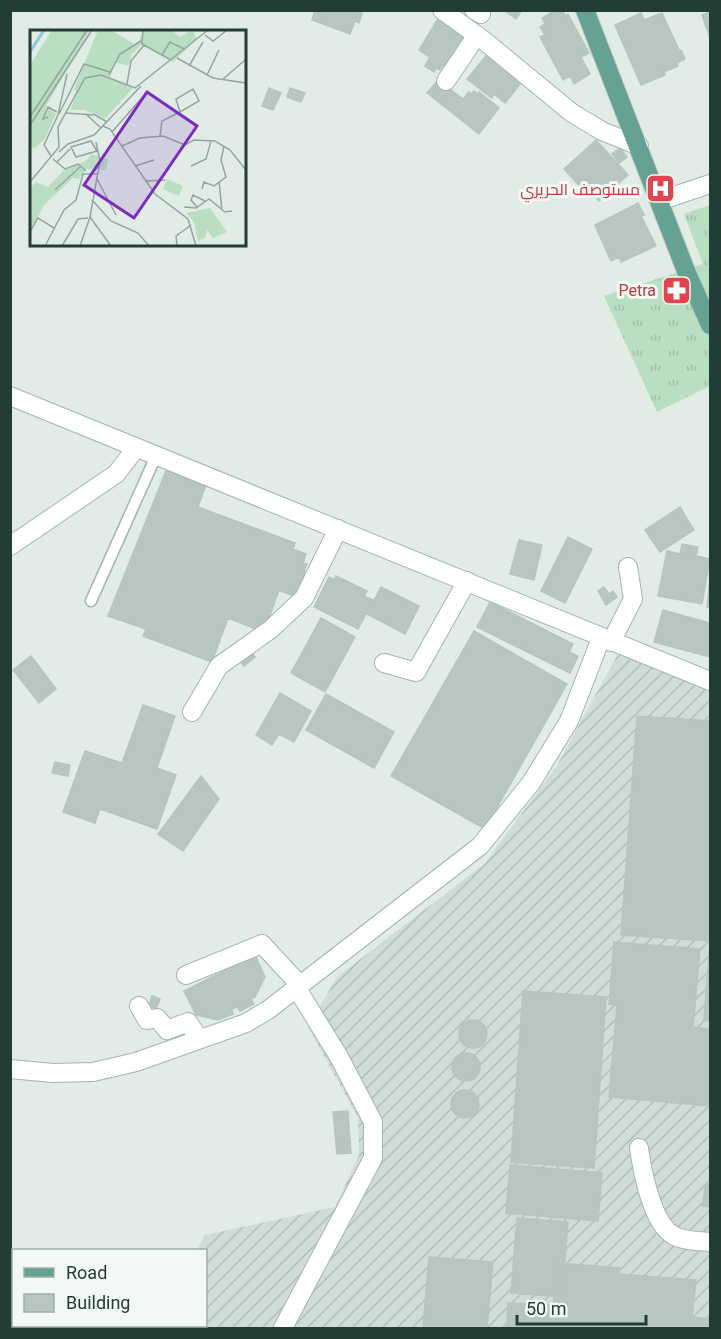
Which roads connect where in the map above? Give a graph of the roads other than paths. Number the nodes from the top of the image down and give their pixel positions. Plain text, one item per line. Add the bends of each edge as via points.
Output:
1 (442, 10) edge
2 (585, 10) edge
3 (477, 35) junction
4 (446, 81) dead end
5 (639, 146) junction
6 (711, 184) edge
7 (659, 201) junction
8 (711, 325) edge
9 (10, 396) edge
10 (136, 448) junction
11 (156, 456) junction
12 (338, 530) junction
13 (10, 546) edge
14 (628, 567) dead end
15 (467, 581) junction
16 (91, 601) dead end
17 (606, 640) junction
18 (384, 663) dead end
19 (711, 681) edge
20 (192, 712) dead end
21 (186, 975) dead end
22 (298, 985) junction
23 (139, 1006) dead end
24 (199, 1039) junction
25 (10, 1069) edge
26 (639, 1148) dead end
27 (711, 1242) edge
28 (283, 1329) edge

1 - 3 street
2 - 5 main road
3 - 4 street
3 - 5 street via 572,113
5 - 7 main road
6 - 7 street
7 - 8 main road
9 - 10 street
10 - 11 street
10 - 13 street via 116,474
11 - 12 street
11 - 16 lane
12 - 15 street
12 - 20 street via 304,598 271,629 219,666
14 - 17 street via 633,599
15 - 17 street
15 - 18 street via 416,672
17 - 19 street
17 - 22 street via 554,746 531,783 480,846
21 - 22 street via 262,944
22 - 24 street via 246,1023
22 - 28 street via 373,1122 373,1158
23 - 24 street via 147,1020 157,1018 167,1030 188,1022
24 - 25 street via 136,1062 93,1072
26 - 27 street via 644,1181 662,1226 674,1236

